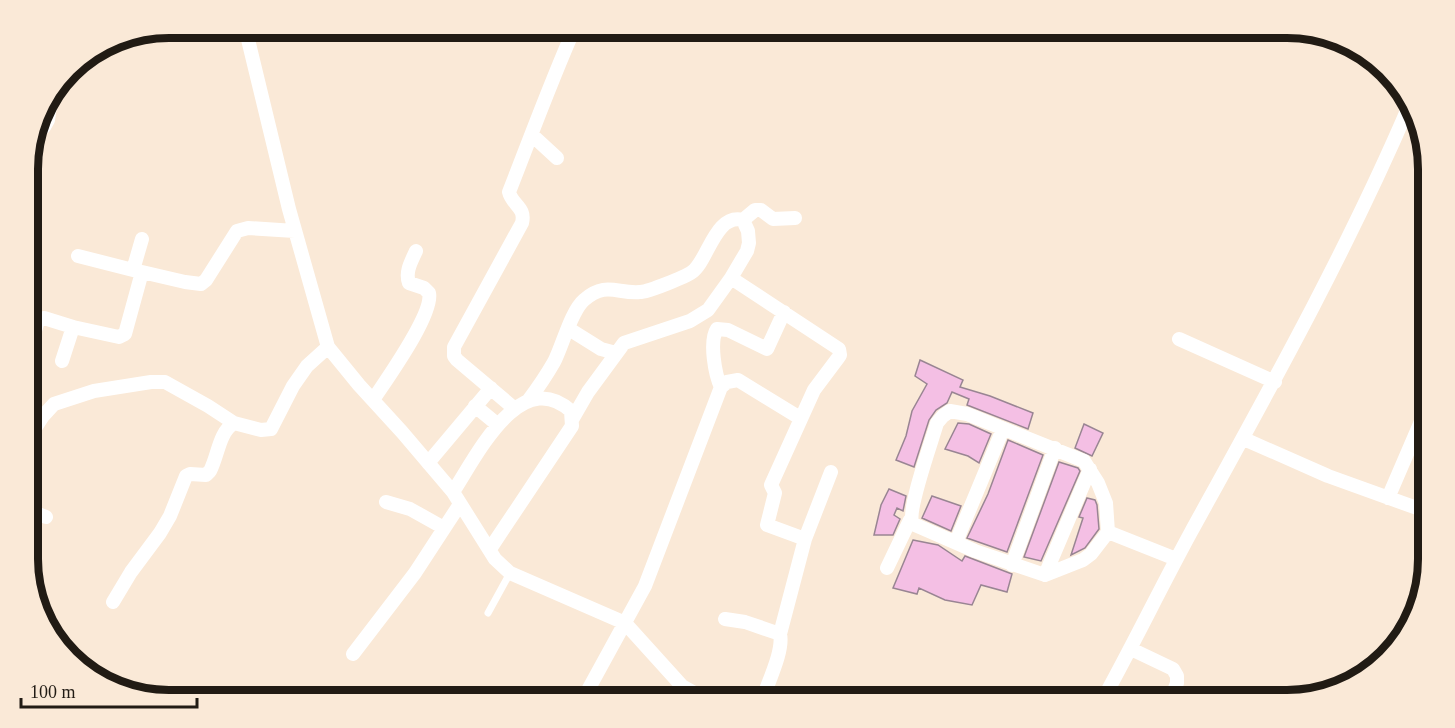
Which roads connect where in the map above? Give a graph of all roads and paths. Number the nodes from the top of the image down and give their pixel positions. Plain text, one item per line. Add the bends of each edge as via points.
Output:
1 (248, 38) edge
2 (570, 38) edge
3 (1406, 114) edge
4 (532, 135) junction
5 (557, 158) dead end
6 (795, 218) dead end
7 (743, 220) junction
8 (295, 231) junction
9 (142, 239) dead end
10 (416, 251) dead end
11 (78, 256) dead end
12 (138, 271) junction
13 (731, 278) junction
14 (784, 312) junction
15 (38, 321) edge
16 (73, 327) junction
17 (569, 329) junction
18 (1179, 339) dead end
19 (328, 347) junction
20 (616, 353) junction
21 (62, 362) dead end
22 (1275, 382) junction
23 (721, 387) junction
24 (490, 388) junction
25 (373, 400) junction
26 (528, 401) junction
27 (476, 406) junction
28 (515, 409) junction
29 (573, 418) junction
30 (801, 418) junction
31 (234, 423) junction
32 (38, 424) edge
33 (498, 425) junction
34 (1418, 428) edge
35 (1003, 429) junction
36 (1244, 439) junction
37 (1055, 448) junction
38 (428, 463) junction
39 (1090, 469) junction
40 (831, 471) dead end
41 (457, 498) junction
42 (1388, 498) junction
43 (386, 502) dead end
44 (1418, 508) edge
45 (38, 514) edge
46 (46, 517) dead end
47 (910, 520) junction
48 (444, 528) junction
49 (1108, 532) junction
50 (805, 539) junction
51 (956, 542) junction
52 (490, 549) junction
53 (1176, 559) junction
54 (1012, 565) junction
55 (886, 568) dead end
56 (510, 573) junction
57 (1045, 575) junction
58 (113, 602) dead end
59 (488, 613) dead end
60 (725, 619) dead end
61 (625, 622) junction
62 (780, 634) junction
63 (1131, 649) junction
64 (353, 654) dead end
65 (588, 690) edge
66 (687, 690) edge
67 (766, 690) edge
68 (1108, 690) edge
69 (1174, 690) edge

1 - 8 street
2 - 4 street via 546,91
3 - 22 street
4 - 5 street
4 - 24 street via 509,192 520,206 522,222 454,347 457,360
6 - 7 street via 773,219 764,210 755,210
7 - 13 street via 749,243
7 - 17 street via 738,218 715,234 689,274 642,292 611,289 592,294 576,310
8 - 12 street via 237,231 201,284
8 - 19 street
9 - 12 street
10 - 25 street via 407,281 429,293 429,304
11 - 12 street
12 - 16 street via 125,334 119,337
13 - 14 street
13 - 20 street via 708,310 690,321 630,340
14 - 23 street via 767,348 717,329 713,340 716,377
14 - 30 street via 834,344 840,355 814,390
15 - 16 street via 44,318
16 - 21 street
17 - 20 street via 601,349
17 - 26 street via 554,362
18 - 22 street
19 - 25 street
19 - 31 street via 293,386 271,429
20 - 29 street
22 - 36 street
23 - 30 street via 738,380
23 - 61 street via 645,586
24 - 27 street
24 - 28 street
25 - 38 street
26 - 28 street
26 - 29 street via 555,400 571,411
27 - 33 street
27 - 38 street
28 - 33 street
29 - 52 street via 572,426
30 - 50 street via 772,480 775,494 767,522 769,527
31 - 32 street via 165,382 151,382 94,391 54,404
31 - 58 street via 225,432 210,471 206,475 186,476 170,516
33 - 41 street
34 - 42 street
35 - 37 street
35 - 47 street via 957,411 943,416
35 - 51 street
36 - 42 street
36 - 53 street
37 - 39 street via 1084,461
37 - 54 street
38 - 41 street
39 - 49 street via 1106,503
39 - 57 street
40 - 50 street
41 - 48 street
41 - 52 street
42 - 44 street
43 - 48 street via 410,509
45 - 46 street
47 - 51 street via 923,530
47 - 55 street
48 - 64 street
49 - 53 street
49 - 57 street via 1083,560
50 - 62 street
51 - 54 street
52 - 56 street via 495,560
53 - 63 street
54 - 57 street
56 - 59 lane
56 - 61 street
60 - 62 street
61 - 65 street
61 - 66 street
62 - 67 street via 781,644
63 - 68 street
63 - 69 street via 1173,669 1177,676

